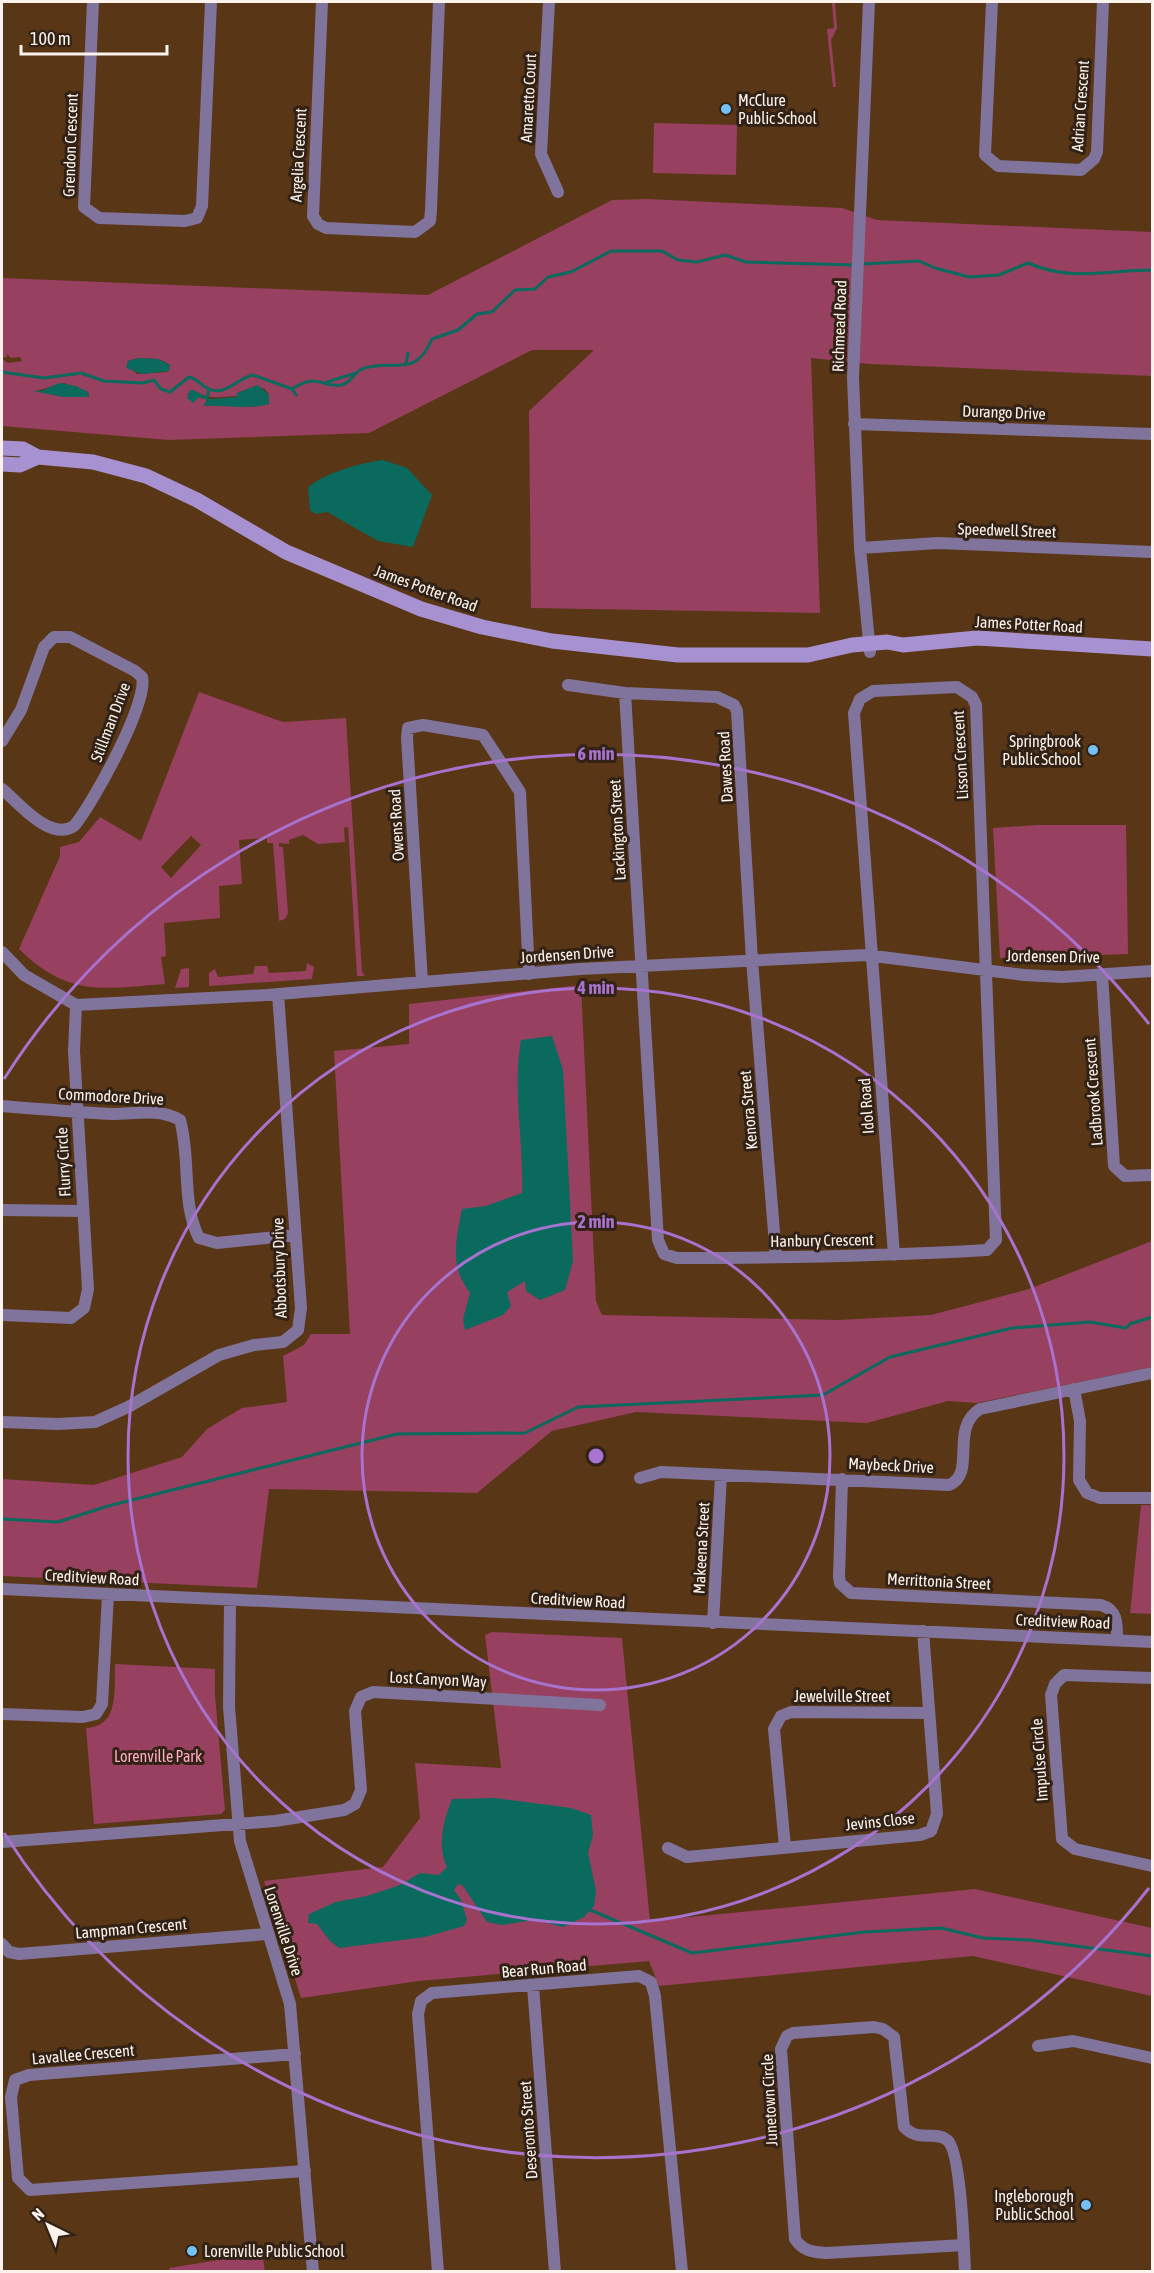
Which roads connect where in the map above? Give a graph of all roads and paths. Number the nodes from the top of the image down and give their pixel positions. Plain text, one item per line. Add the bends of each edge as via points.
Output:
1 (93, 2) edge
2 (212, 2) edge
3 (322, 2) edge
4 (439, 2) edge
5 (549, 2) edge
6 (869, 2) edge
7 (992, 2) edge
8 (1102, 2) edge
9 (558, 192) dead end
10 (854, 424) junction
11 (1152, 434) edge
12 (2, 448) edge
13 (38, 457) junction
14 (2, 465) edge
15 (860, 548) junction
16 (1152, 552) edge
17 (869, 648) junction
18 (1152, 649) edge
19 (568, 685) dead end
20 (625, 693) junction
21 (2, 741) edge
22 (2, 789) edge
23 (2, 952) edge
24 (870, 955) junction
25 (752, 960) junction
26 (641, 966) junction
27 (985, 971) junction
28 (1152, 971) edge
29 (529, 974) junction
30 (1102, 974) junction
31 (422, 982) junction
32 (278, 994) junction
33 (76, 1005) junction
34 (2, 1106) edge
35 (77, 1111) junction
36 (1152, 1175) edge
37 (2, 1210) edge
38 (83, 1211) junction
39 (295, 1235) junction
40 (894, 1255) junction
41 (776, 1257) junction
42 (2, 1315) edge
43 (1152, 1373) edge
44 (1074, 1389) junction
45 (2, 1422) edge
46 (721, 1475) junction
47 (640, 1478) dead end
48 (842, 1479) junction
49 (1152, 1498) edge
50 (2, 1589) edge
51 (108, 1594) junction
52 (230, 1600) junction
53 (713, 1623) junction
54 (923, 1631) junction
55 (1118, 1640) junction
56 (1152, 1641) edge
57 (1152, 1678) edge
58 (600, 1705) dead end
59 (2, 1713) edge
60 (929, 1713) junction
61 (239, 1824) junction
62 (2, 1842) edge
63 (785, 1847) junction
64 (669, 1848) dead end
65 (1152, 1866) edge
66 (267, 1934) junction
67 (2, 1944) edge
68 (533, 1986) junction
69 (1038, 2046) dead end
70 (295, 2054) junction
71 (1152, 2058) edge
72 (305, 2171) junction
73 (964, 2245) junction
74 (313, 2271) edge
75 (438, 2271) edge
76 (555, 2271) edge
77 (682, 2271) edge
78 (965, 2271) edge

1 - 2 street, Grendon Crescent via 84,207 99,218 185,221 197,218 202,206
3 - 4 street, Argelia Crescent via 313,216 326,228 415,232 430,221
5 - 9 street, Amaretto Court via 541,154
6 - 10 street, Richmead Road
7 - 8 street, Adrian Crescent via 986,155 998,166 1082,170 1097,152
10 - 11 street, Durango Drive
10 - 15 street, Richmead Road
12 - 13 main road, James Potter Road via 23,449
13 - 14 main road, James Potter Road via 20,465
13 - 17 main road, James Potter Road via 93,462 146,476 197,500 286,552 422,609 482,627 552,641 678,655 808,655 843,646
15 - 16 street, Speedwell Street via 938,543
15 - 17 street, Richmead Road
17 - 18 main road, James Potter Road via 888,642 903,645 977,638
19 - 20 street, Dawes Road
20 - 25 street, Dawes Road via 717,697 734,705 737,711
20 - 26 street, Lackington Street
21 - 22 street, Stillman Drive via 21,710 44,647 54,637 70,637 142,678 142,693 120,747 74,826 64,831 49,828
23 - 33 street via 24,975
24 - 25 street, Jordensen Drive
24 - 27 street, Jordensen Drive
24 - 27 street, Lisson Crescent via 856,706 873,691 957,687 976,705
24 - 40 street, Idol Road
25 - 26 street, Jordensen Drive
25 - 41 street, Kenora Street
26 - 29 street, Jordensen Drive
26 - 41 street, Hanbury Crescent via 660,1249 677,1258
27 - 30 street, Jordensen Drive via 1062,976
27 - 40 street, Hanbury Crescent via 996,1240 987,1250
28 - 30 street, Jordensen Drive
29 - 31 street, Jordensen Drive
29 - 31 street, Owens Road via 520,792 483,735 423,725 408,728
30 - 36 street, Ladbrook Crescent via 1114,1166 1125,1176
31 - 32 street, Jordensen Drive
32 - 33 street, Jordensen Drive
32 - 39 street, Abbotsbury Drive
33 - 35 street, Flurry Circle
34 - 35 street, Commodore Drive
35 - 38 street, Flurry Circle
35 - 39 street, Commodore Drive via 149,1112 169,1114 180,1120 186,1139 191,1223 199,1238 217,1243
37 - 38 street, Flurry Circle
38 - 42 street, Flurry Circle via 88,1289 84,1308 72,1318
39 - 45 street, Abbotsbury Drive via 301,1308 298,1330 283,1342 219,1355 96,1422
40 - 41 street, Hanbury Crescent
43 - 44 street, Maybeck Drive
44 - 48 street, Maybeck Drive via 972,1414 964,1426 962,1472 954,1483
44 - 49 street via 1080,1421 1082,1487 1092,1497
46 - 47 street, Maybeck Drive via 661,1472
46 - 48 street, Maybeck Drive
46 - 53 street, Makeena Street
48 - 55 street, Merrittonia Street via 838,1577 851,1593 1101,1605 1116,1617
50 - 51 street, Creditview Road
51 - 52 street, Creditview Road
51 - 59 street via 102,1704 96,1714 83,1718
52 - 53 street, Creditview Road
52 - 61 street, Lorenville Drive via 229,1707
53 - 54 street, Creditview Road
54 - 55 street, Creditview Road
54 - 60 street, Jevins Close
55 - 56 street, Creditview Road
57 - 65 street, Impulse Circle via 1064,1675 1051,1695 1062,1839 1075,1849
58 - 61 street, Lost Canyon Way via 366,1694 355,1711 361,1790 355,1804 344,1810 298,1818
60 - 63 street, Jevins Close via 937,1814 931,1831
60 - 63 street, Jewelville Street via 791,1712 781,1716 774,1729
61 - 62 street
61 - 66 street, Lorenville Drive via 244,1860
63 - 64 street, Jevins Close via 687,1857
66 - 67 street, Lampman Crescent via 19,1954 9,1952
66 - 70 street, Lorenville Drive via 290,2004
68 - 75 street, Bear Run Road via 432,1993 418,2007
68 - 76 street, Deseronto Street
68 - 77 street, Bear Run Road via 630,1976 651,1982 656,1996
69 - 71 street via 1073,2041
70 - 72 street, Lorenville Drive
70 - 72 street, Lavallee Crescent via 21,2076 12,2086 12,2109 18,2178 30,2190
72 - 74 street, Lorenville Drive
73 - 73 street, Junetown Circle via 950,2141 914,2135 904,2127 894,2037 883,2028 874,2027 793,2032 787,2036 781,2049 798,2244 805,2250 826,2253
73 - 78 street, Junetown Circle

